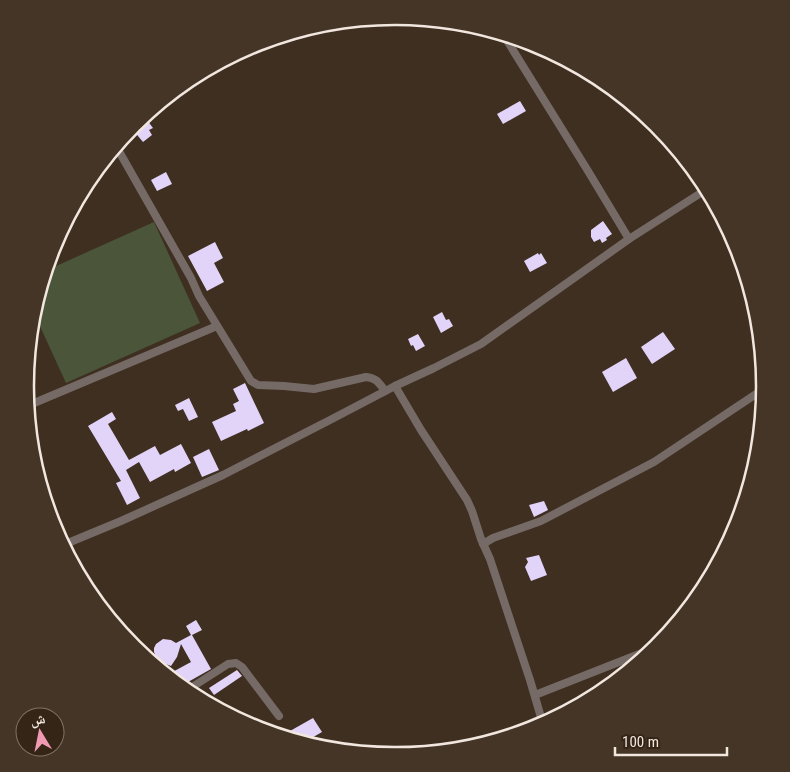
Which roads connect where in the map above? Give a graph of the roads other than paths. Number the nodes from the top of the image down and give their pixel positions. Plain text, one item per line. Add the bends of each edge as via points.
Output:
1 (509, 43) edge
2 (120, 153) edge
3 (700, 193) edge
4 (629, 239) junction
5 (217, 326) junction
6 (395, 386) junction
7 (385, 391) junction
8 (756, 395) edge
9 (35, 403) edge
10 (69, 542) edge
11 (483, 544) junction
12 (634, 656) edge
13 (194, 686) edge
14 (534, 695) junction
15 (279, 716) dead end
16 (541, 717) edge

1 - 4 street
2 - 5 street
3 - 4 street
4 - 6 street via 481,344
5 - 7 street via 246,374 258,385 314,389 366,377 378,381
5 - 9 street
6 - 7 street
6 - 11 street via 467,500
7 - 10 street via 223,475
8 - 11 street via 641,470 567,508
11 - 14 street
12 - 14 street
13 - 15 street via 228,664 236,663
14 - 16 street

